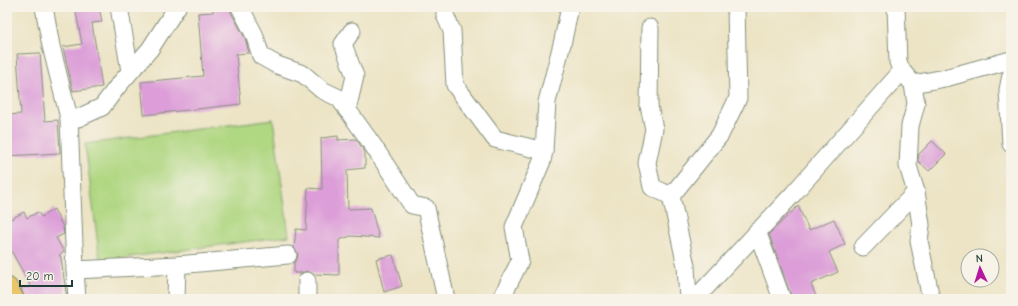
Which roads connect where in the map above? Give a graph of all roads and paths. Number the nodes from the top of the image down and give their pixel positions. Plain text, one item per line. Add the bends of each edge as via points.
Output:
1 (44, 7) edge
2 (120, 7) edge
3 (177, 7) edge
4 (240, 7) edge
5 (445, 7) edge
6 (570, 7) edge
7 (736, 7) edge
8 (896, 7) edge
9 (650, 28) dead end
10 (352, 31) dead end
11 (1011, 60) edge
12 (902, 71) junction
13 (130, 72) junction
14 (1011, 75) edge
15 (913, 84) junction
16 (347, 110) junction
17 (69, 118) junction
18 (1011, 144) edge
19 (544, 151) junction
20 (916, 192) junction
21 (671, 196) junction
22 (757, 231) junction
23 (863, 248) dead end
24 (288, 254) dead end
25 (177, 265) junction
26 (75, 270) junction
27 (307, 281) dead end
28 (7, 288) edge
29 (13, 299) edge
30 (77, 299) edge
31 (176, 299) edge
32 (307, 299) edge
33 (446, 299) edge
34 (501, 299) edge
35 (688, 299) edge
36 (695, 299) edge
37 (782, 299) edge
38 (931, 299) edge

1 - 17 street
2 - 13 street
3 - 13 street via 150,49
4 - 16 street via 254,34 261,56 303,74 322,90 339,98
5 - 19 street via 445,15 452,31 455,85 495,139
6 - 19 street via 547,102
7 - 21 street via 738,98 720,135
8 - 12 street via 898,62
9 - 21 street via 649,106 654,129 647,163 652,187
10 - 16 street via 343,44 354,76
11 - 15 street
12 - 15 street
12 - 22 street
13 - 17 street via 102,108 78,118
14 - 18 street via 1008,90
15 - 20 street via 916,104 910,126 908,166
16 - 33 street via 412,205 426,208
17 - 26 street
19 - 34 street via 514,227 520,262
20 - 23 street
20 - 38 street via 922,225 919,241
21 - 35 street via 686,266
22 - 36 street
22 - 37 street
24 - 25 street
25 - 26 street
25 - 31 street
26 - 30 street
27 - 32 street
28 - 29 main road

